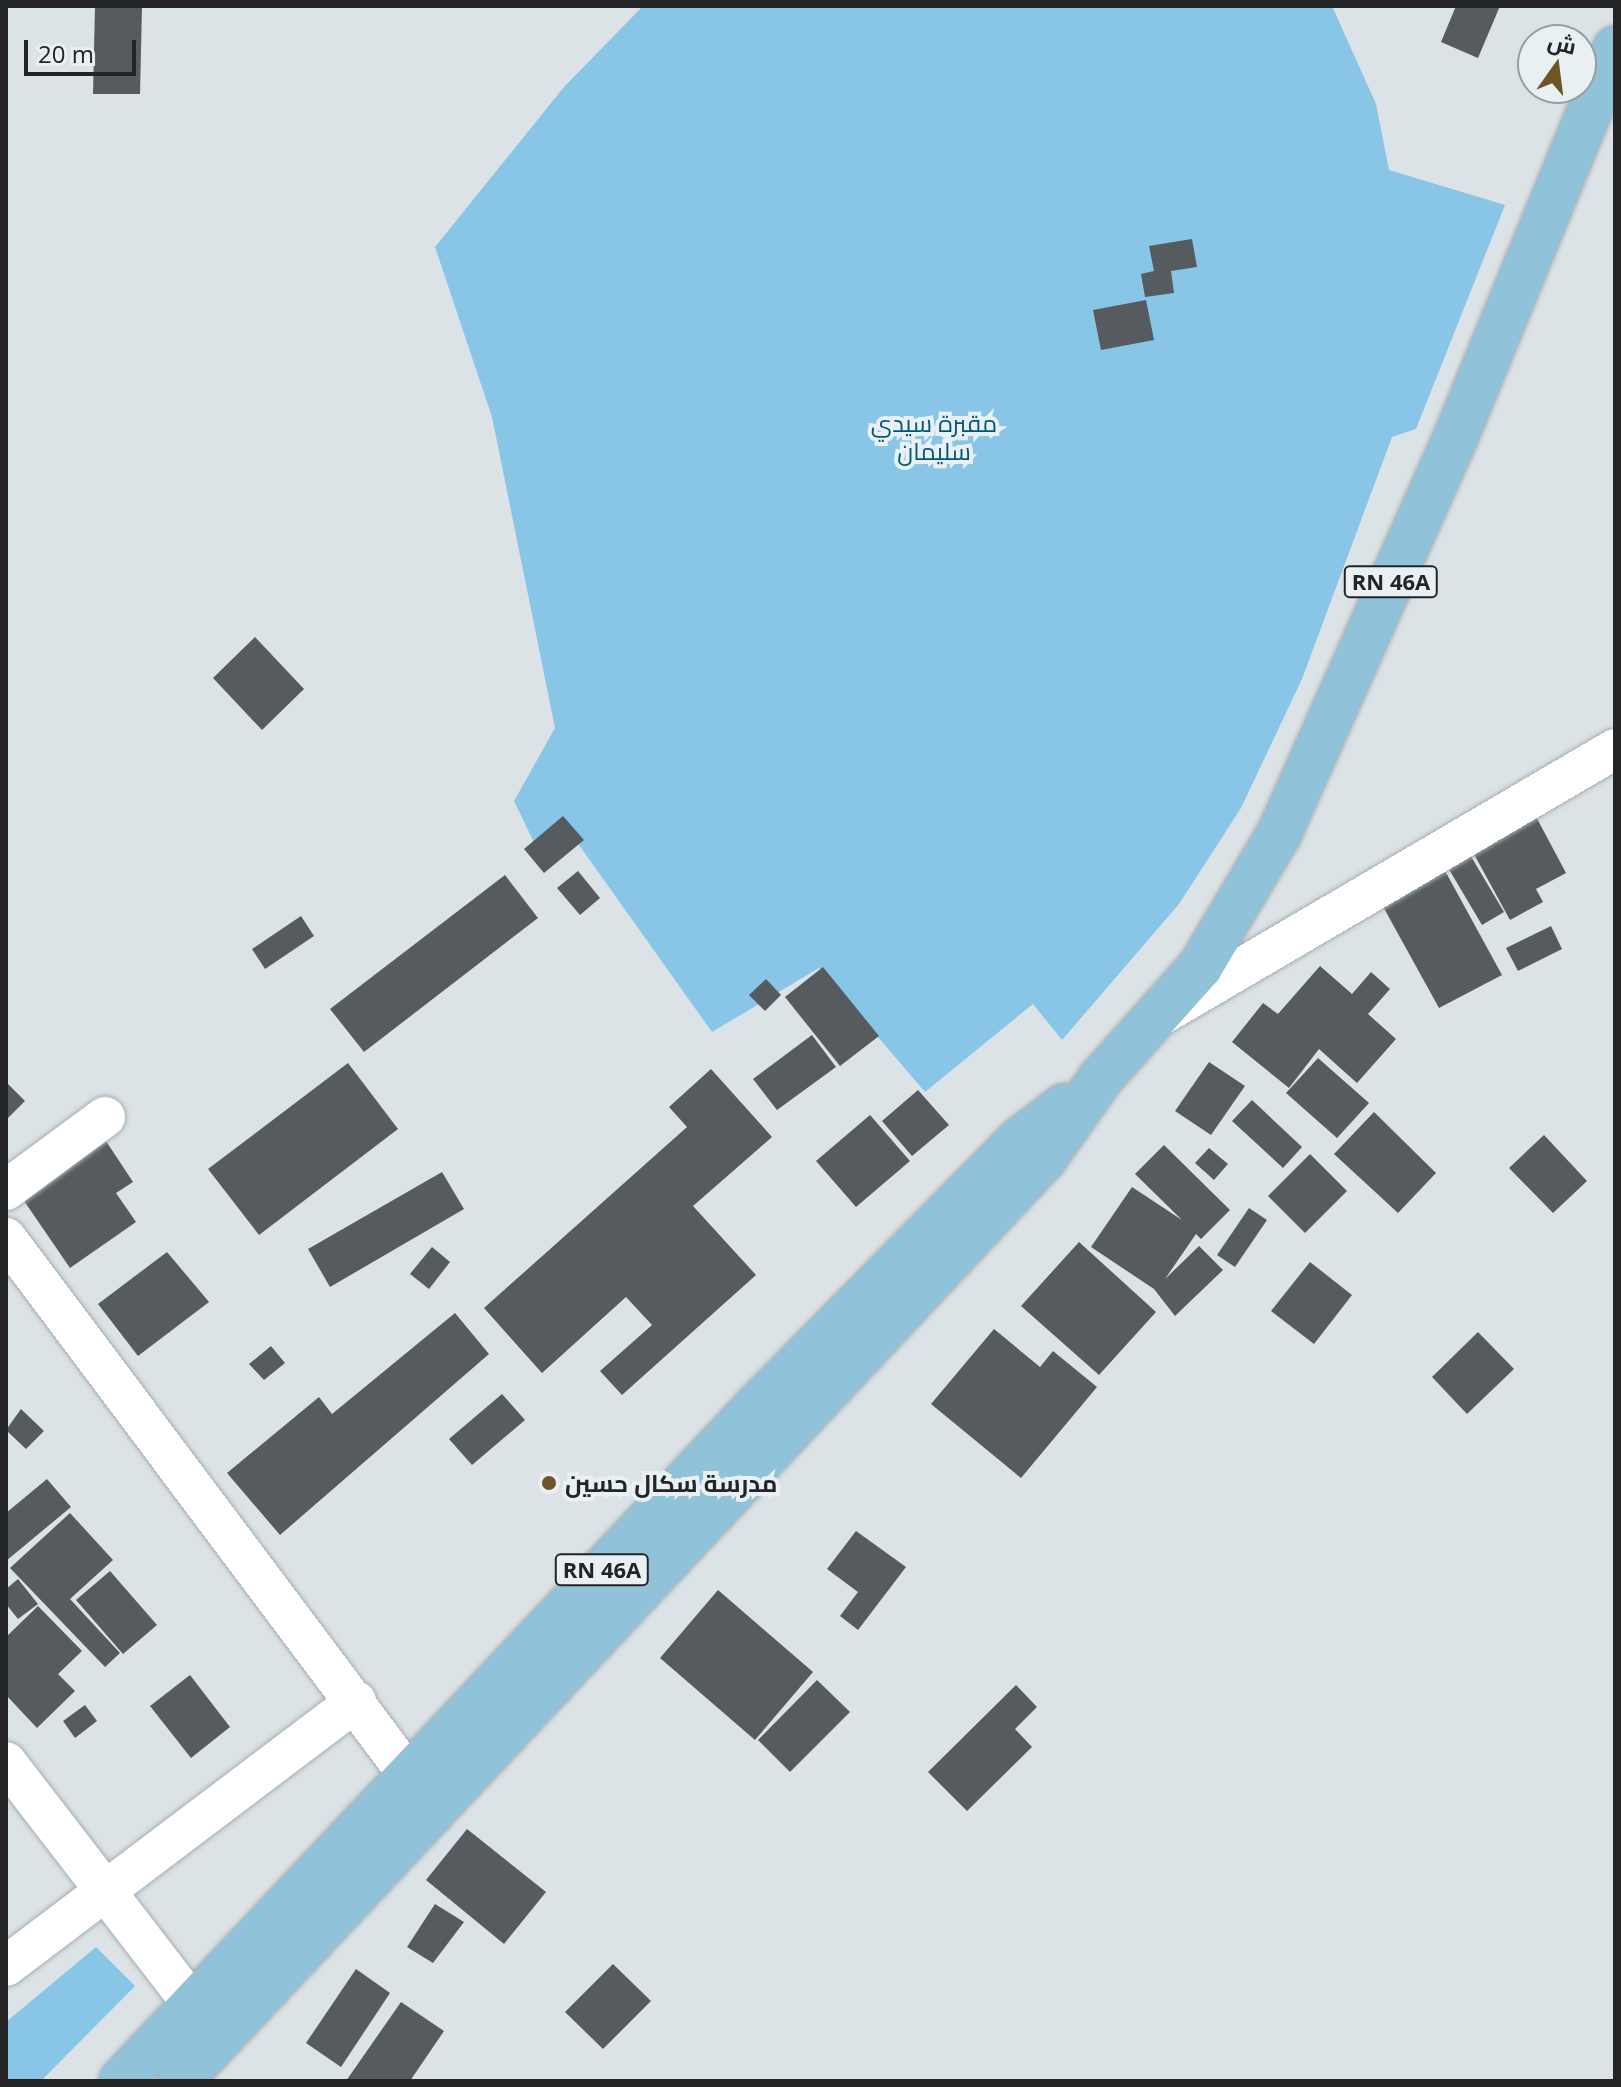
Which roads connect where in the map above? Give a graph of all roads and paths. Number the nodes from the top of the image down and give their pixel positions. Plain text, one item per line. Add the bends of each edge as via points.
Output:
1 (1615, 48) edge
2 (1615, 749) edge
3 (1154, 1018) junction
4 (1101, 1078) junction
5 (105, 1117) dead end
6 (6, 1190) edge
7 (6, 1238) edge
8 (356, 1701) junction
9 (6, 1762) edge
10 (407, 1773) junction
11 (103, 1886) junction
12 (6, 1966) edge
13 (192, 2004) junction
14 (220, 2040) junction
15 (121, 2081) edge
16 (180, 2081) edge

1 - 3 main road, RN 46A via 1457,434 1279,834 1200,967
2 - 3 street
3 - 4 main road, RN 46A
4 - 10 main road, RN 46A via 1018,1141
4 - 14 main road, RN 46A via 1033,1170
5 - 6 street
7 - 8 street
8 - 10 street
8 - 11 street
9 - 11 street
10 - 13 main road, RN 46A
11 - 12 street
11 - 13 street
13 - 14 street
13 - 15 main road, RN 46A
14 - 16 main road, RN 46A

